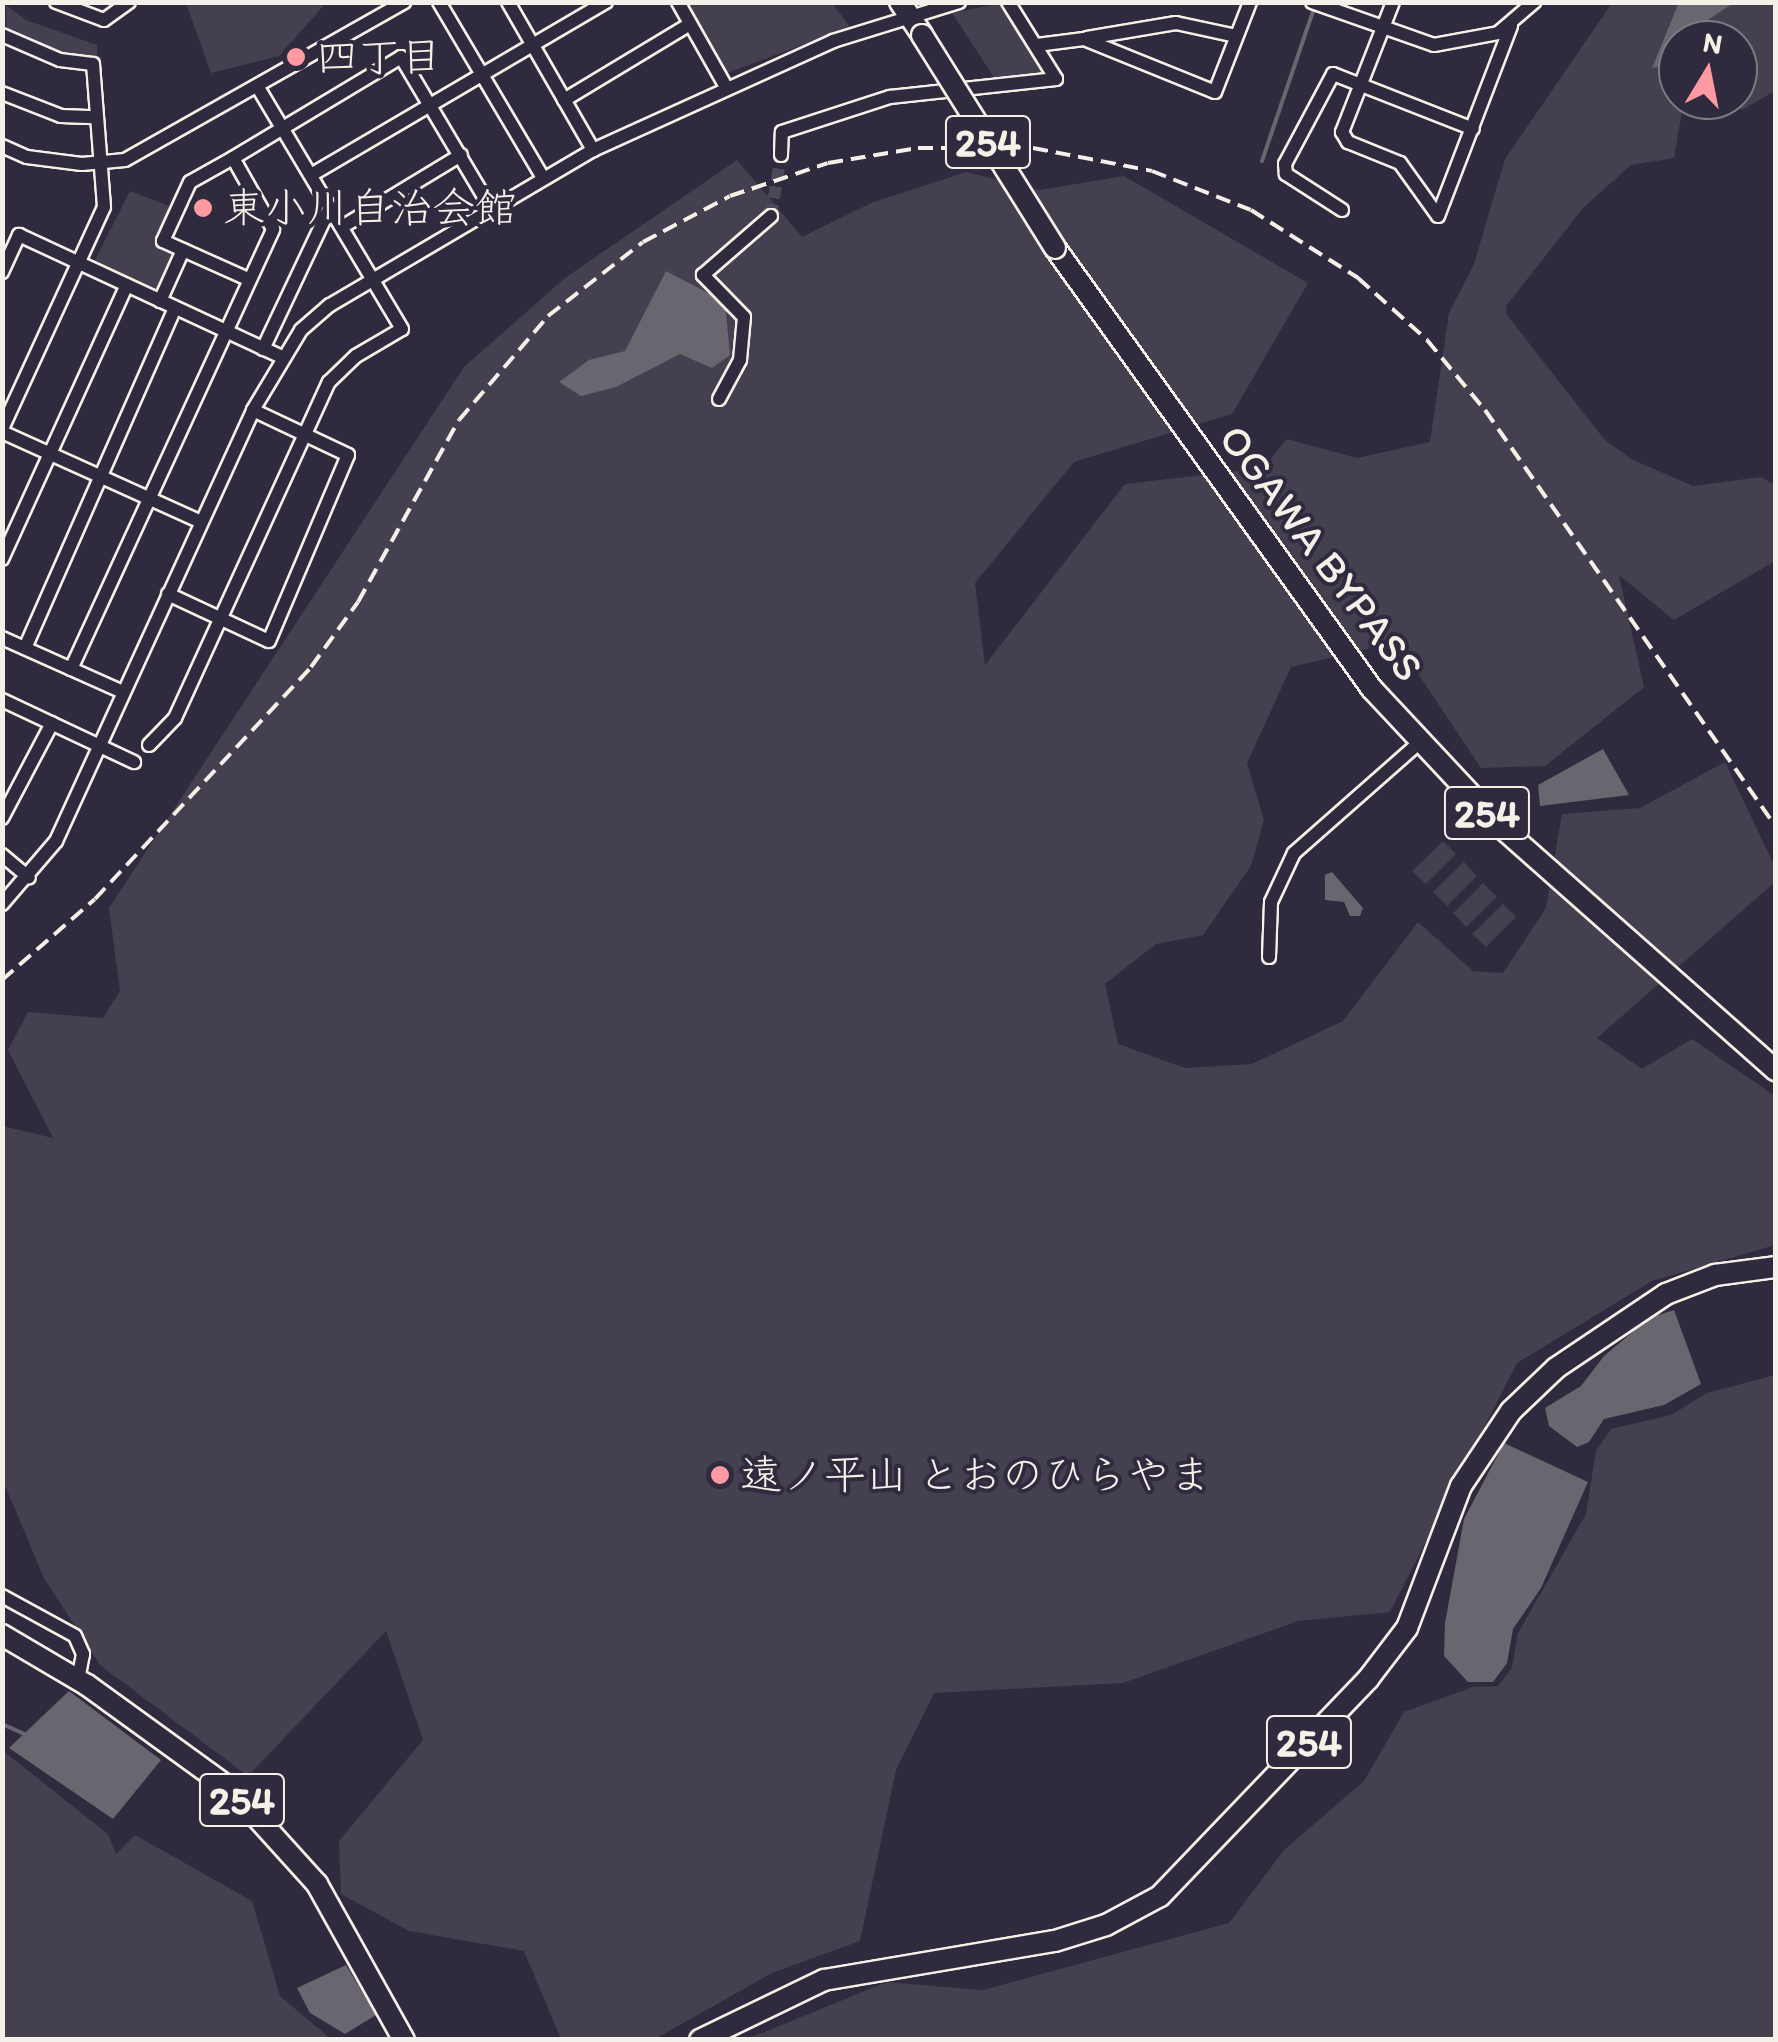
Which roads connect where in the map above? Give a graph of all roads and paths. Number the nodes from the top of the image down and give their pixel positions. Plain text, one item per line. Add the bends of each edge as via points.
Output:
1 (56, 2) edge
2 (129, 2) edge
3 (404, 2) edge
4 (439, 2) edge
5 (508, 2) edge
6 (606, 2) edge
7 (678, 2) edge
8 (959, 2) edge
9 (1008, 2) edge
10 (1250, 2) edge
11 (1312, 2) edge
12 (1394, 2) edge
13 (1534, 2) edge
14 (905, 9) edge
15 (690, 24) junction
16 (1511, 26) junction
17 (1381, 30) junction
18 (2, 34) edge
19 (1236, 36) junction
20 (1084, 38) junction
21 (532, 44) junction
22 (1038, 45) junction
23 (482, 73) junction
24 (1361, 83) junction
25 (725, 85) junction
26 (259, 88) junction
27 (2, 93) edge
28 (564, 100) junction
29 (432, 103) junction
30 (96, 118) junction
31 (282, 127) junction
32 (1473, 130) junction
33 (2, 146) edge
34 (593, 150) junction
35 (462, 155) junction
36 (781, 155) tunnel mouth
37 (233, 158) junction
38 (101, 164) junction
39 (311, 175) junction
40 (542, 176) junction
41 (330, 207) junction
42 (492, 210) junction
43 (1342, 210) dead end
44 (771, 216) tunnel mouth
45 (342, 227) junction
46 (183, 250) junction
47 (77, 263) junction
48 (2, 272) edge
49 (248, 279) junction
50 (374, 282) junction
51 (127, 286) junction
52 (160, 301) junction
53 (175, 308) junction
54 (224, 331) junction
55 (263, 349) junction
56 (280, 356) junction
57 (719, 398) dead end
58 (254, 410) junction
59 (2, 431) edge
60 (304, 432) junction
61 (52, 454) junction
62 (101, 476) junction
63 (150, 499) junction
64 (202, 522) junction
65 (2, 559) edge
66 (168, 594) junction
67 (219, 616) junction
68 (2, 638) edge
69 (25, 648) junction
70 (71, 669) junction
71 (124, 692) junction
72 (2, 700) edge
73 (52, 723) junction
74 (1420, 742) junction
75 (100, 745) junction
76 (149, 745) dead end
77 (134, 762) dead end
78 (2, 818) edge
79 (2, 855) edge
80 (29, 878) junction
81 (2, 904) edge
82 (1269, 957) dead end
83 (1776, 1070) edge
84 (1776, 1266) edge
85 (2, 1596) edge
86 (2, 1634) edge
87 (78, 1680) junction
88 (404, 2040) edge
89 (700, 2040) edge

1 - 2 street via 104,20
3 - 26 street
4 - 23 street
5 - 21 street
6 - 21 street
7 - 15 street
8 - 14 street
9 - 22 street
10 - 19 street
11 - 17 street
12 - 17 street
13 - 16 street
14 - 25 street
14 - 74 highway, OGAWA BYPASS / 254, bridge via 1055,248 1241,515
15 - 25 street
15 - 28 street
16 - 17 street via 1458,44
16 - 32 street
17 - 24 street
18 - 30 street via 60,60 93,64
19 - 20 street via 1176,23
19 - 20 street via 1214,92
20 - 22 street
21 - 23 street
21 - 28 street
22 - 36 street via 1056,79 890,97 782,132
23 - 29 street
23 - 40 street
24 - 32 street
24 - 32 street via 1342,132 1348,142 1400,163 1438,216
24 - 43 street via 1333,74 1285,164 1286,174
25 - 34 street
26 - 31 street
26 - 38 street via 161,146
27 - 30 street via 62,116
28 - 34 street
29 - 31 street via 401,57
29 - 35 street
29 - 39 street
30 - 38 street
31 - 37 street
31 - 39 street
33 - 38 street via 27,157
34 - 40 street
35 - 42 street
35 - 45 street
37 - 46 street via 190,182 163,241
37 - 49 street via 273,228
38 - 47 street via 104,208
39 - 41 street
40 - 42 street
41 - 45 street
41 - 55 street
42 - 50 street
44 - 57 street via 704,276 744,317 740,360
45 - 50 street
46 - 49 street
46 - 52 street
47 - 48 street via 19,235
47 - 51 street
47 - 59 street
49 - 54 street
50 - 56 street via 330,305
50 - 60 street via 402,329 340,370
51 - 52 street
51 - 61 street
52 - 53 street
53 - 54 street
53 - 62 street
54 - 55 street
54 - 63 street
55 - 56 street
56 - 58 street
58 - 60 street
58 - 64 street
59 - 61 street
60 - 67 street
60 - 67 street via 348,455 269,641
61 - 62 street
61 - 65 street
62 - 63 street
62 - 69 street
63 - 64 street
63 - 70 street
64 - 66 street
66 - 67 street
66 - 71 street
67 - 76 street via 175,718
68 - 69 street
69 - 70 street
70 - 71 street
71 - 75 street
72 - 73 street
73 - 75 street
73 - 78 street
74 - 82 street via 1294,854 1271,902
74 - 83 highway, OGAWA BYPASS / 254 via 1577,898
75 - 77 street
75 - 80 street via 56,841
79 - 80 street
80 - 81 street
84 - 89 highway, 254 via 1714,1275 1666,1294 1556,1368 1510,1411 1461,1486 1407,1628 1368,1680 1160,1896 1106,1925 1055,1941 824,1980
85 - 87 street via 75,1636 84,1654
86 - 87 highway, 254
87 - 88 highway, 254 via 232,1790 275,1834 344,1926

